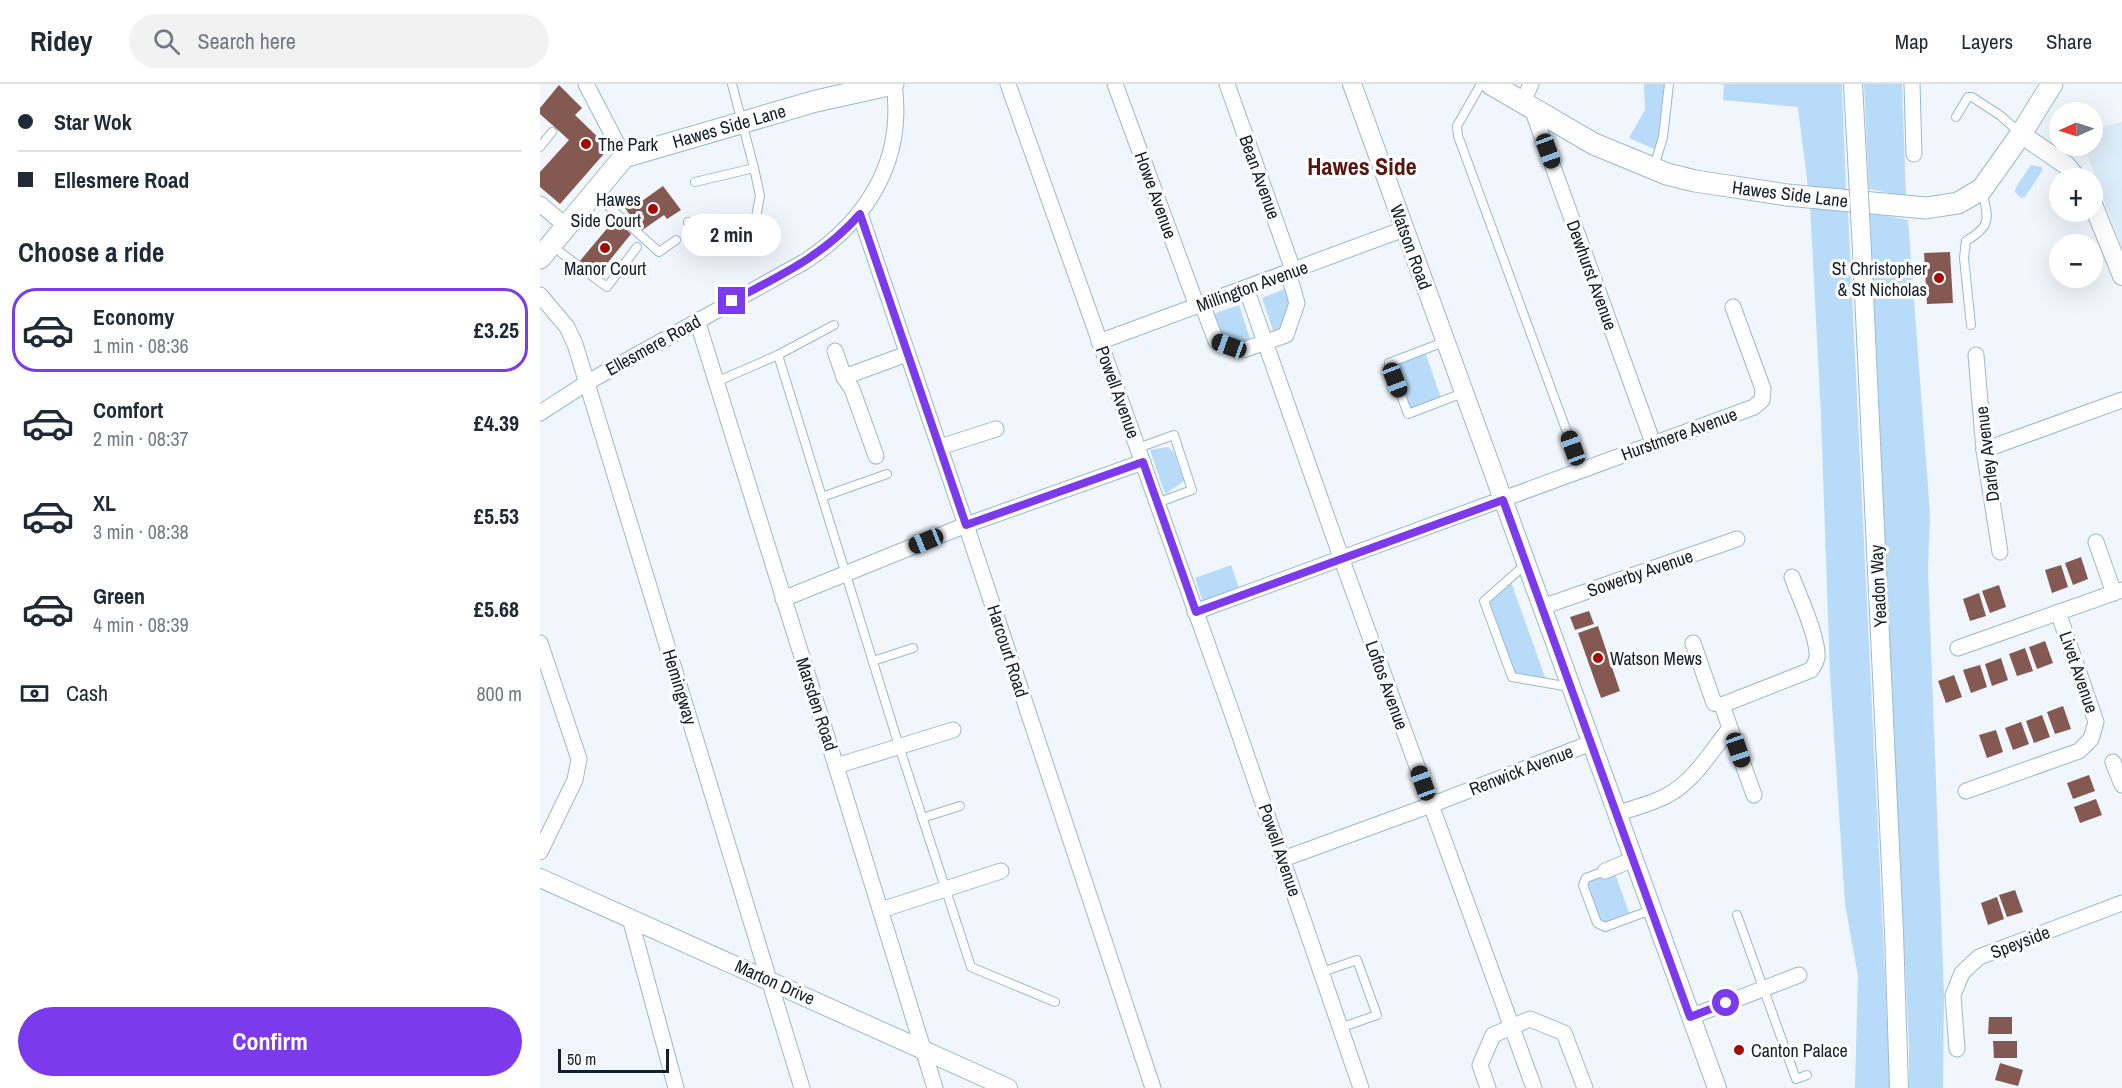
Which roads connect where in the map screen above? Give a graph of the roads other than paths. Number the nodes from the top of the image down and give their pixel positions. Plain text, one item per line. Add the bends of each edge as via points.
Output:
1 (586, 84) edge
2 (732, 84) edge
3 (893, 84) edge
4 (1008, 84) edge
5 (1114, 84) edge
6 (1227, 84) edge
7 (1352, 84) edge
8 (1481, 84) edge
9 (1491, 84) edge
10 (1670, 84) edge
11 (1853, 84) edge
12 (1912, 84) edge
13 (2052, 84) edge
14 (1528, 97) edge
15 (1956, 117) dead end
16 (743, 122) junction
17 (552, 132) dead end
18 (2021, 134) junction
19 (540, 147) edge
20 (1914, 153) dead end
21 (624, 157) junction
22 (754, 168) junction
23 (1653, 168) junction
24 (2069, 168) edge
25 (695, 182) dead end
26 (1982, 189) junction
27 (594, 193) junction
28 (540, 204) edge
29 (860, 214) junction
30 (688, 222) dead end
31 (2100, 222) edge
32 (566, 226) junction
33 (1404, 229) junction
34 (676, 240) dead end
35 (638, 247) dead end
36 (545, 252) edge
37 (1291, 271) junction
38 (2122, 276) edge
39 (1246, 288) junction
40 (540, 295) edge
41 (1199, 305) junction
42 (1733, 308) dead end
43 (697, 320) junction
44 (834, 325) dead end
45 (1971, 325) dead end
46 (1100, 342) junction
47 (1444, 342) junction
48 (1264, 343) junction
49 (835, 351) dead end
50 (907, 354) junction
51 (1976, 355) dead end
52 (776, 356) junction
53 (844, 376) junction
54 (588, 382) junction
55 (716, 382) junction
56 (1464, 393) junction
57 (2122, 400) edge
58 (540, 413) edge
59 (996, 429) dead end
60 (1653, 443) junction
61 (939, 447) junction
62 (1984, 450) junction
63 (1140, 455) junction
64 (876, 456) dead end
65 (1581, 470) junction
66 (886, 474) dead end
67 (822, 497) junction
68 (1503, 500) junction
69 (1157, 503) junction
70 (966, 525) junction
71 (1737, 539) dead end
72 (2096, 542) dead end
73 (2000, 552) dead end
74 (1342, 560) junction
75 (1526, 563) junction
76 (845, 574) junction
77 (1792, 577) dead end
78 (2118, 592) edge
79 (783, 599) junction
80 (1542, 607) junction
81 (1196, 612) junction
82 (2058, 612) junction
83 (540, 643) edge
84 (1693, 643) dead end
85 (913, 648) dead end
86 (1958, 648) dead end
87 (543, 661) edge
88 (873, 661) junction
89 (1571, 687) junction
90 (1722, 705) junction
91 (1730, 728) junction
92 (953, 729) dead end
93 (1591, 742) junction
94 (899, 746) junction
95 (2113, 762) dead end
96 (837, 766) junction
97 (2122, 785) edge
98 (1966, 791) dead end
99 (1754, 795) dead end
100 (960, 806) dead end
101 (1431, 806) junction
102 (1617, 814) junction
103 (922, 818) junction
104 (540, 852) edge
105 (1283, 859) junction
106 (1634, 860) junction
107 (1001, 871) dead end
108 (1605, 871) joint
109 (540, 878) edge
110 (945, 889) junction
111 (2122, 903) edge
112 (881, 910) junction
113 (1652, 910) junction
114 (1737, 915) dead end
115 (630, 918) junction
116 (1322, 972) junction
117 (1799, 975) dead end
118 (770, 980) junction
119 (1763, 989) junction
120 (1055, 1002) dead end
121 (1690, 1017) junction
122 (1511, 1027) junction
123 (1340, 1028) junction
124 (922, 1048) junction
125 (1957, 1049) dead end
126 (1807, 1075) dead end
127 (676, 1088) edge
128 (802, 1088) edge
129 (935, 1088) edge
130 (1008, 1088) edge
131 (1153, 1088) edge
132 (1361, 1088) edge
133 (1488, 1088) edge
134 (1534, 1088) edge
135 (1585, 1088) edge
136 (1717, 1088) edge
137 (1899, 1088) edge

1 - 21 street
2 - 16 lane
3 - 16 main road, Hawes Side Lane
3 - 29 street, Ellesmere Road via 897,105 892,147 875,190
4 - 46 street, Powell Avenue
5 - 41 street, Howe Avenue
6 - 37 street, Bean Avenue
7 - 33 street, Watson Road
8 - 65 lane via 1457,126 1458,136
9 - 14 main road, Hawes Side Lane
10 - 23 lane via 1663,137
11 - 137 street, Yeadon Way, bridge
12 - 20 street
13 - 18 main road, Hawes Side Lane
14 - 23 main road, Hawes Side Lane via 1594,144
14 - 60 street, Dewhurst Avenue
15 - 18 lane via 1968,97 1972,97
16 - 21 main road, Hawes Side Lane
16 - 22 lane
17 - 19 lane
18 - 24 street
18 - 26 main road, Hawes Side Lane
21 - 27 main road
22 - 25 lane
22 - 30 lane via 760,196 756,217 697,243
23 - 26 main road, Hawes Side Lane via 1695,181 1905,207 1958,203
26 - 45 lane via 1986,226 1966,241 1964,258
27 - 32 main road
27 - 34 lane via 659,252
28 - 32 street
29 - 43 street, Ellesmere Road via 838,238 804,262
29 - 50 street, Harcourt Road
31 - 38 street
32 - 36 main road
33 - 37 street, Millington Avenue
33 - 47 street, Watson Road
35 - 36 lane via 607,287
37 - 39 street, Millington Avenue
37 - 48 street via 1297,303 1286,335
39 - 41 street, Millington Avenue
39 - 48 street, Loftos Avenue
40 - 54 street, Hemingway via 567,327
41 - 46 street, Millington Avenue
41 - 48 street via 1216,340 1243,351
42 - 60 street, Hurstmere Avenue via 1763,389 1762,400 1754,407
43 - 54 street, Ellesmere Road
43 - 55 street, Marsden Road
44 - 52 lane
46 - 63 street, Powell Avenue
47 - 56 street, Watson Road
47 - 56 lane via 1389,363 1408,414
48 - 74 street, Loftos Avenue
49 - 53 street
50 - 53 street
50 - 61 street, Harcourt Road
51 - 62 street, Darley Avenue
52 - 55 lane
52 - 67 lane
53 - 64 street
54 - 58 street, Ellesmere Road
54 - 118 street, Hemingway
55 - 79 street, Marsden Road
56 - 68 street, Watson Road
57 - 62 street
59 - 61 street
60 - 65 street, Hurstmere Avenue
61 - 70 street, Harcourt Road
62 - 73 street, Darley Avenue
63 - 69 street, Powell Avenue
63 - 69 lane via 1174,435 1192,490
63 - 70 street
65 - 68 street, Hurstmere Avenue
66 - 67 lane
67 - 76 lane
68 - 74 street, Hurstmere Avenue
68 - 75 street, Watson Road
69 - 81 street, Powell Avenue
70 - 76 street
70 - 131 street, Harcourt Road
71 - 80 street, Sowerby Avenue
72 - 78 street
74 - 81 street, Hurstmere Avenue
74 - 101 street, Loftos Avenue
75 - 80 street, Watson Road
75 - 89 lane via 1484,601 1512,677
76 - 79 street
76 - 88 lane
77 - 90 street via 1814,638 1817,661 1811,670
78 - 82 street
79 - 96 street, Marsden Road
80 - 89 street, Watson Road
81 - 105 street, Powell Avenue
82 - 86 street
82 - 98 street, Livet Avenue via 2097,722 2091,739 2079,751
83 - 87 street
84 - 90 street via 1714,703
85 - 88 lane
87 - 104 street via 579,759 575,780
88 - 94 lane
89 - 93 street, Watson Road
90 - 91 street
91 - 99 street
91 - 102 street via 1676,789
92 - 94 street
93 - 101 street, Renwick Avenue
93 - 102 street, Watson Road
94 - 96 street
94 - 103 lane
95 - 97 street
96 - 112 street, Marsden Road
100 - 103 lane
101 - 105 street, Renwick Avenue
101 - 122 street, Loftos Avenue
102 - 106 street, Watson Road
103 - 110 lane
105 - 116 street, Powell Avenue
106 - 108 street
106 - 113 street, Watson Road
107 - 110 street
108 - 113 lane via 1586,878 1583,885 1597,923 1605,927
109 - 115 street, Marton Drive
110 - 112 street
110 - 120 lane via 971,967
111 - 125 street, Speyside via 1979,957 1962,973 1953,995
112 - 124 street, Marsden Road
113 - 121 street, Watson Road
114 - 119 lane
115 - 118 street, Marton Drive
115 - 127 street
116 - 123 street, Powell Avenue
116 - 123 lane via 1358,960 1377,1015
117 - 119 street
118 - 124 street, Marton Drive
118 - 128 street, Hemingway
119 - 121 street
119 - 126 lane via 1796,1079
121 - 136 street, Watson Road
122 - 133 street via 1493,1035 1480,1065
122 - 134 street, Loftos Avenue
122 - 135 street via 1530,1019 1564,1033
123 - 132 street, Powell Avenue
124 - 129 street, Marsden Road
124 - 130 street, Marton Drive

